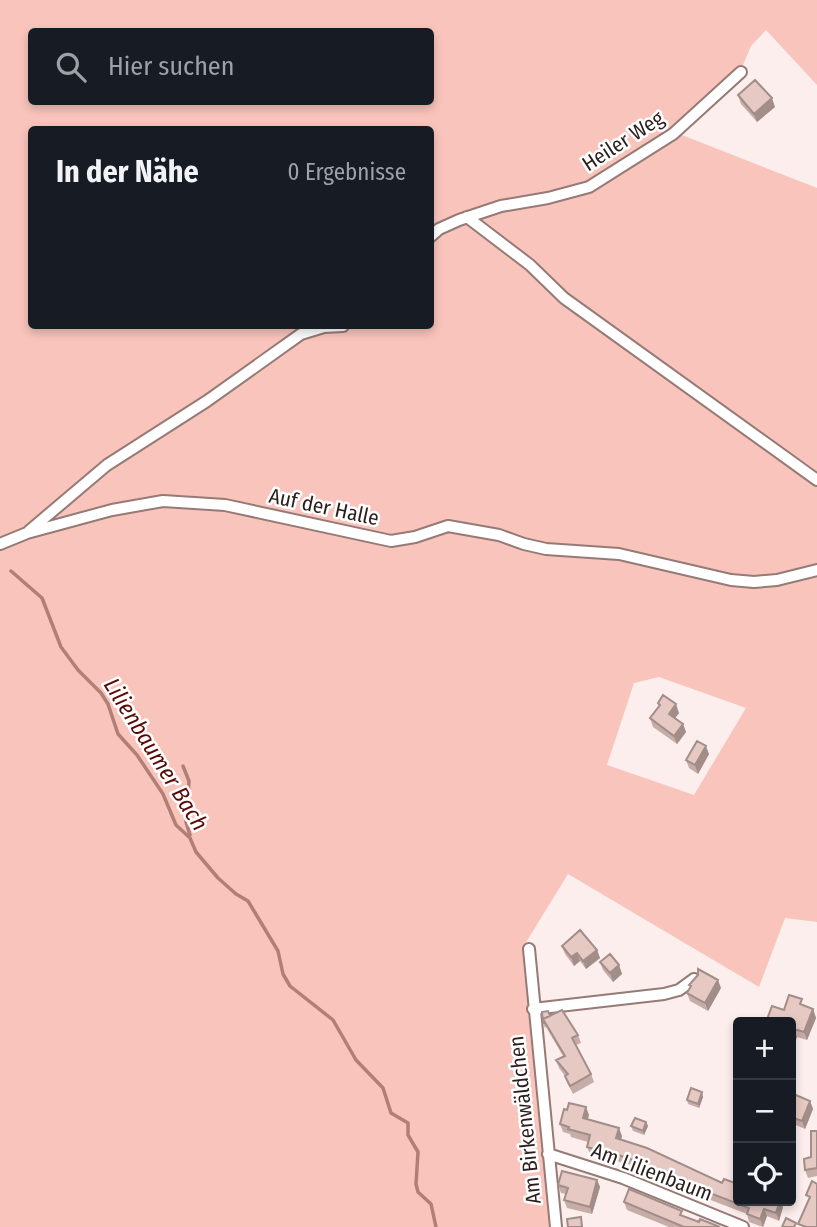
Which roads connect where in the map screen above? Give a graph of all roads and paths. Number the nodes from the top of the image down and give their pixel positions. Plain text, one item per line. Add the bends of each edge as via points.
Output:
1 (741, 72) dead end
2 (467, 217) junction
3 (434, 233) edge
4 (317, 329) edge
5 (817, 480) edge
6 (27, 533) junction
7 (0, 544) edge
8 (817, 570) edge
9 (529, 948) dead end
10 (694, 979) edge
11 (533, 1009) junction
12 (548, 1154) junction
13 (556, 1227) edge
14 (743, 1227) edge

1 - 2 street, Heiler Weg via 673,134 589,187
2 - 3 street
2 - 5 street via 565,298
4 - 6 street, Auf der Halle via 301,334 107,465
6 - 7 street, Auf der Halle
6 - 8 street, Auf der Halle via 163,501 225,505 391,541 448,526 466,528 545,549 619,554 731,580 777,580
9 - 11 street, Am Birkenwäldchen
10 - 11 street, Am Birkenwäldchen via 664,994
11 - 12 street, Am Birkenwäldchen
12 - 13 street, Am Birkenwäldchen
12 - 14 street, Am Lilienbaum via 623,1178

